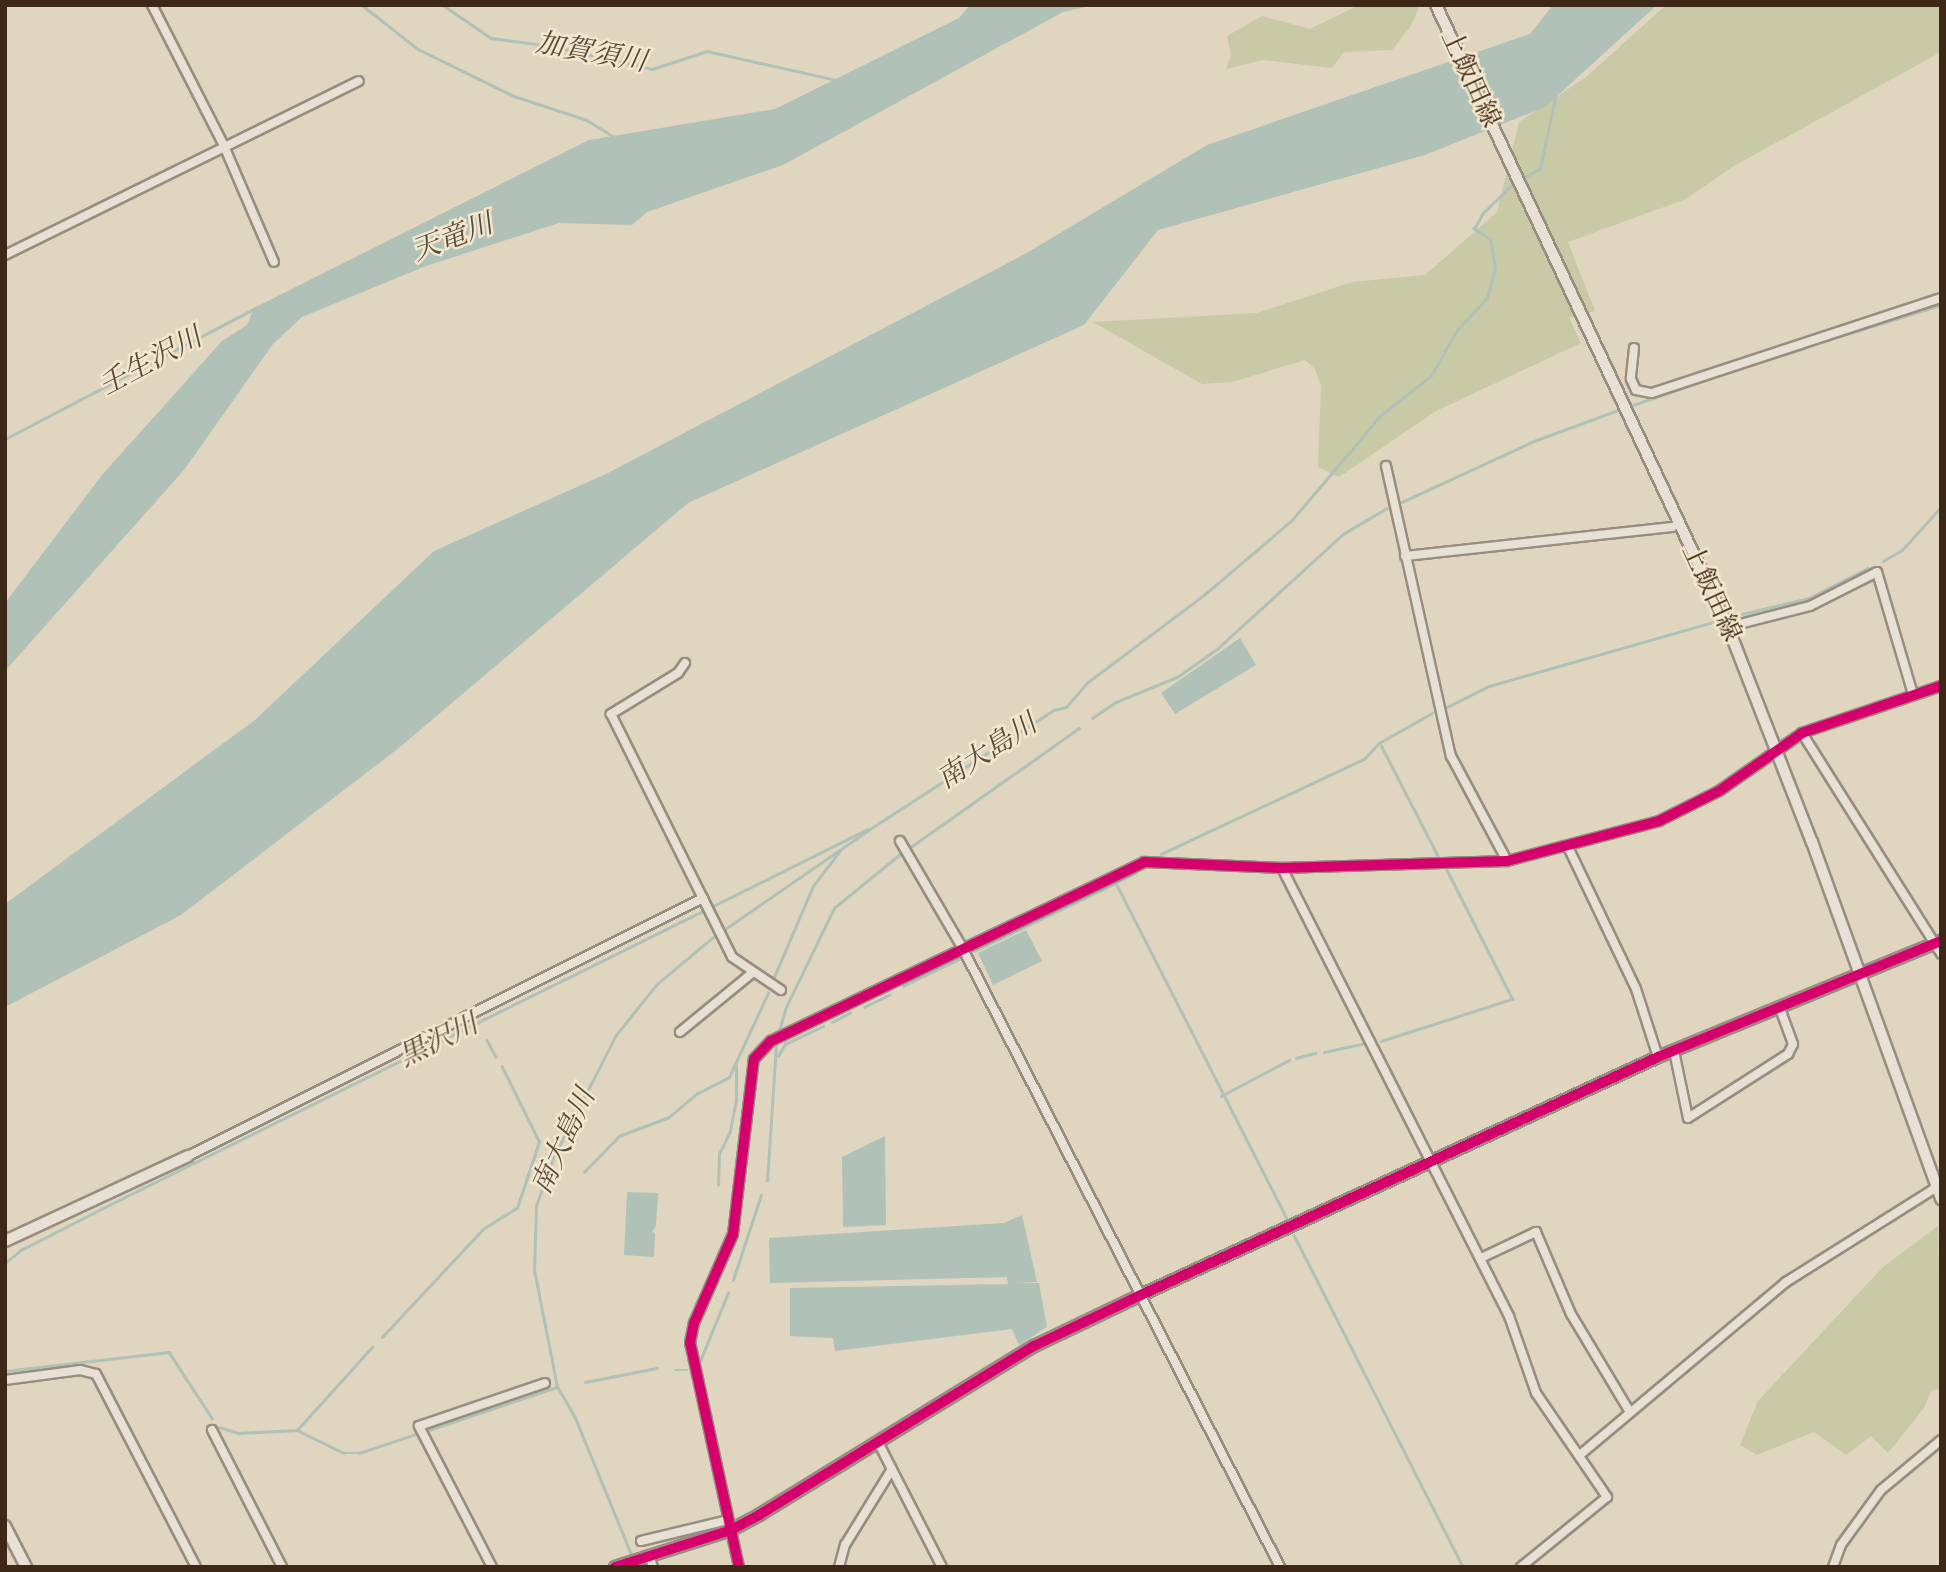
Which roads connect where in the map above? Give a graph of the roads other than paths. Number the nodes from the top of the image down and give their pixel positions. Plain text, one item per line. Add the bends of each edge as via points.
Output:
1 (152, 5) edge
2 (1436, 5) edge
3 (359, 81) dead end
4 (224, 146) junction
5 (5, 255) edge
6 (274, 262) dead end
7 (1941, 298) edge
8 (1634, 348) dead end
9 (1386, 466) dead end
10 (1672, 527) dead end
11 (1405, 556) junction
12 (1728, 627) junction
13 (685, 663) dead end
14 (1941, 686) edge
15 (1913, 694) junction
16 (1802, 733) junction
17 (1776, 748) junction
18 (900, 841) dead end
19 (1568, 847) junction
20 (1507, 861) junction
21 (1282, 868) junction
22 (704, 901) junction
23 (1937, 943) edge
24 (963, 949) junction
25 (1941, 954) edge
26 (752, 973) junction
27 (1858, 976) junction
28 (781, 990) dead end
29 (1779, 1006) junction
30 (680, 1032) dead end
31 (1674, 1051) junction
32 (1658, 1057) junction
33 (188, 1156) joint
34 (1434, 1162) junction
35 (1937, 1187) junction
36 (1941, 1199) edge
37 (5, 1241) edge
38 (1481, 1258) junction
39 (1141, 1295) junction
40 (5, 1380) edge
41 (545, 1383) dead end
42 (1630, 1412) junction
43 (212, 1430) dead end
44 (1941, 1440) edge
45 (878, 1442) junction
46 (1581, 1454) junction
47 (892, 1469) junction
48 (729, 1525) junction
49 (5, 1526) edge
50 (641, 1541) dead end
51 (647, 1556) junction
52 (621, 1565) edge
53 (26, 1567) edge
54 (196, 1567) edge
55 (282, 1567) edge
56 (492, 1567) edge
57 (653, 1567) edge
58 (739, 1567) edge
59 (839, 1567) edge
60 (942, 1567) edge
61 (1280, 1567) edge
62 (1521, 1567) edge
63 (1833, 1567) edge

1 - 4 street
2 - 12 main road, 上飯田線
3 - 4 street
4 - 5 street
4 - 6 street
7 - 8 street via 1652,393 1636,390 1631,379
9 - 11 street
10 - 11 street
11 - 20 street via 1451,757
12 - 15 street via 1810,606 1877,572
12 - 17 main road, 上飯田線
13 - 22 street via 678,673 611,714
14 - 15 street
15 - 16 street
16 - 17 street
16 - 23 street
17 - 19 street via 1719,791 1659,821
17 - 27 main road, 上飯田線
18 - 24 street
19 - 20 street
19 - 32 street via 1636,989
20 - 21 street
21 - 24 street via 1144,862
21 - 34 street
22 - 26 street via 740,967
22 - 33 street
23 - 25 street
23 - 27 street
24 - 39 street
24 - 48 street via 771,1041 754,1059 733,1234 694,1323 690,1343
26 - 28 street
26 - 30 street
27 - 29 street
27 - 35 main road, 上飯田線
29 - 31 street
29 - 31 street via 1793,1044 1788,1054 1688,1118
31 - 32 street
32 - 34 street
33 - 37 street
34 - 38 street
34 - 39 street
35 - 36 main road, 上飯田線
35 - 42 street via 1786,1282
38 - 42 street via 1536,1232 1571,1314
38 - 46 street via 1509,1316 1536,1393
39 - 45 street via 1034,1346
39 - 61 street
40 - 54 street via 80,1370 96,1374
41 - 56 street via 419,1426
42 - 46 street
43 - 55 street
44 - 63 street via 1881,1490 1841,1545
45 - 47 street
45 - 48 street
46 - 62 street via 1607,1497
47 - 59 street via 845,1545
47 - 60 street
48 - 50 street
48 - 51 street
48 - 58 street
49 - 53 street
51 - 52 street
51 - 57 street

